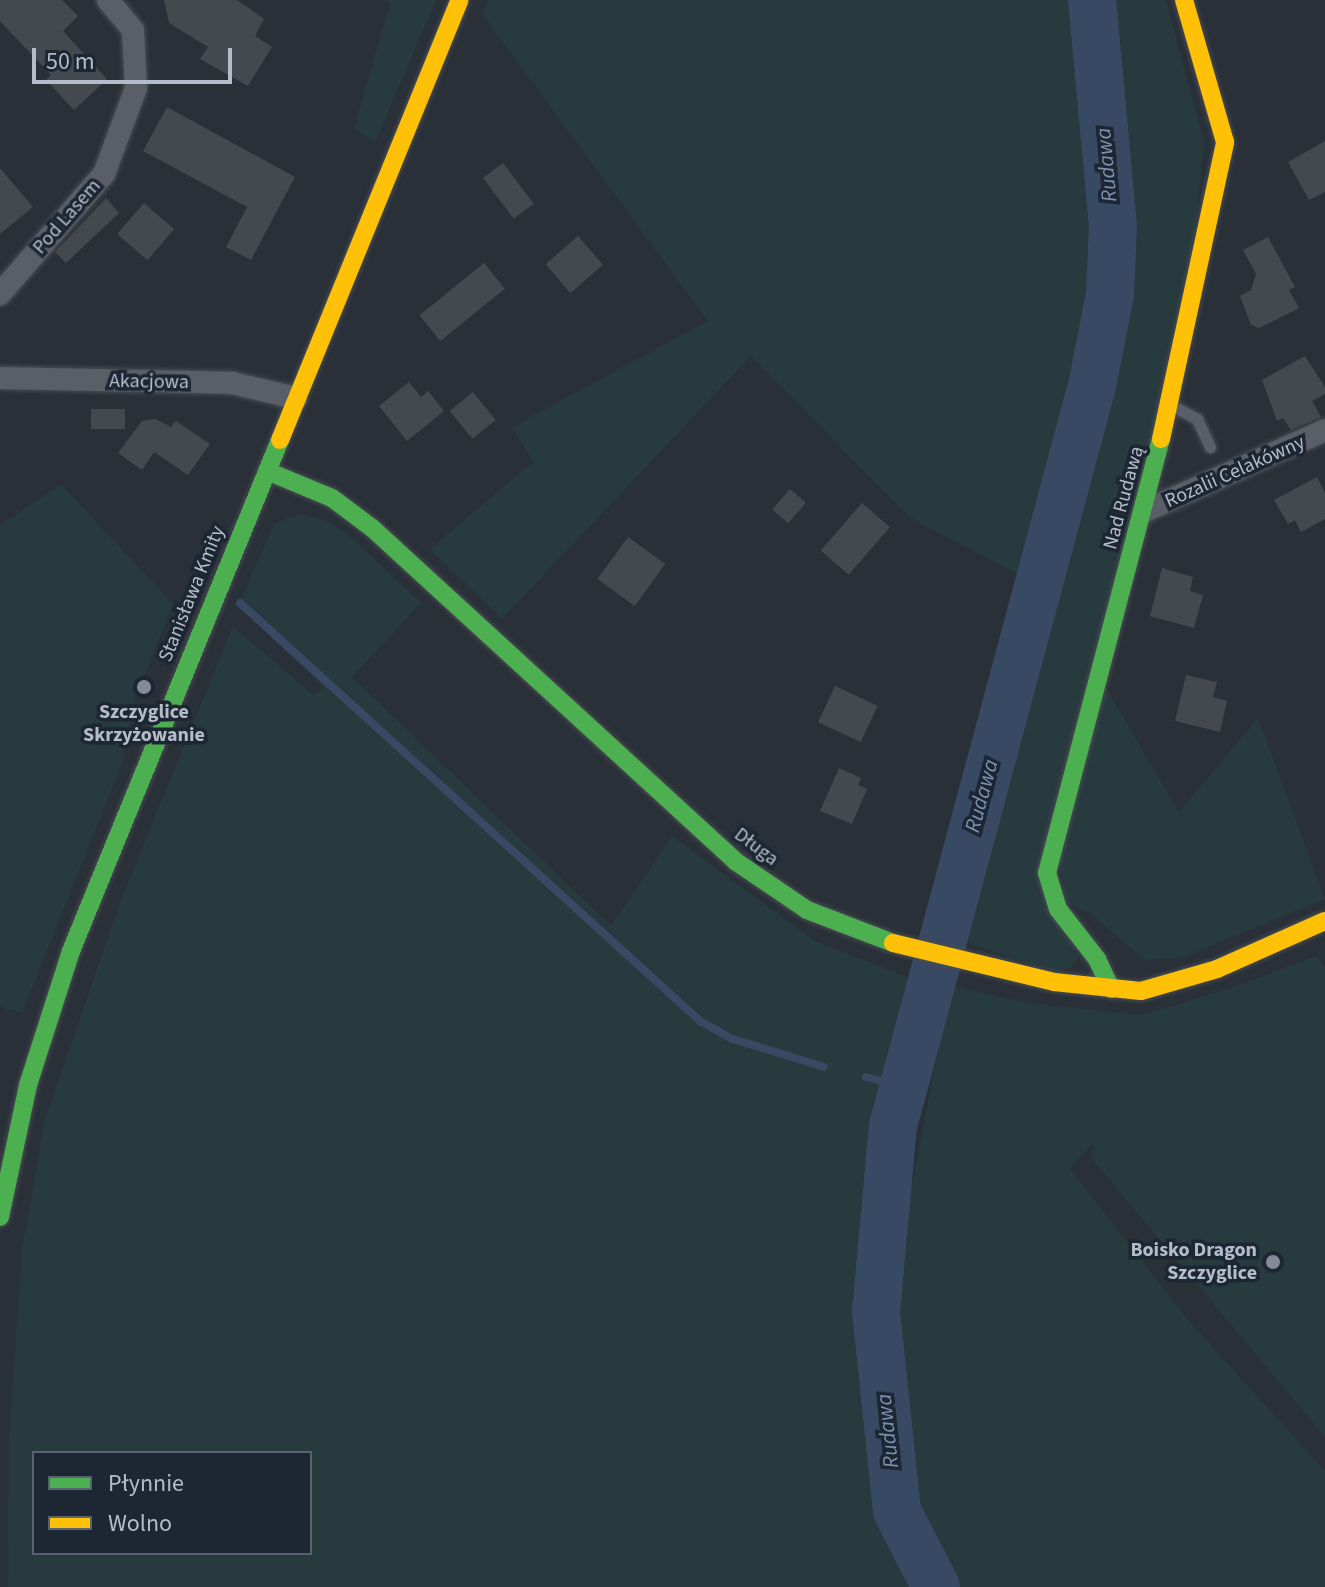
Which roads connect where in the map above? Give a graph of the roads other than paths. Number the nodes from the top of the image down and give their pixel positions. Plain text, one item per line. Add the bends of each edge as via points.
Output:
1 (108, 0) edge
2 (460, 0) edge
3 (1184, 0) edge
4 (0, 294) edge
5 (2, 374) edge
6 (296, 398) junction
7 (1170, 405) junction
8 (1325, 430) edge
9 (1210, 447) dead end
10 (267, 471) junction
11 (1145, 511) junction
12 (1325, 921) edge
13 (1111, 989) junction
14 (0, 1217) edge

1 - 4 street, Pod Lasem via 133,30 136,88 104,174
2 - 6 street, Stanisława Kmity
3 - 7 street, Nad Rudawą via 1225,142
5 - 6 street, Akacjowa via 232,383
6 - 10 street, Stanisława Kmity
7 - 9 lane via 1197,419
7 - 11 street, Nad Rudawą
8 - 11 street, Rozalii Celakówny
10 - 13 street, Długa via 332,498 372,528 735,861 807,910 891,942 992,968
10 - 14 street, Stanisława Kmity via 71,951 28,1085
11 - 13 street, Nad Rudawą via 1047,873 1058,909 1097,959
12 - 13 street, Długa via 1217,969 1141,991

